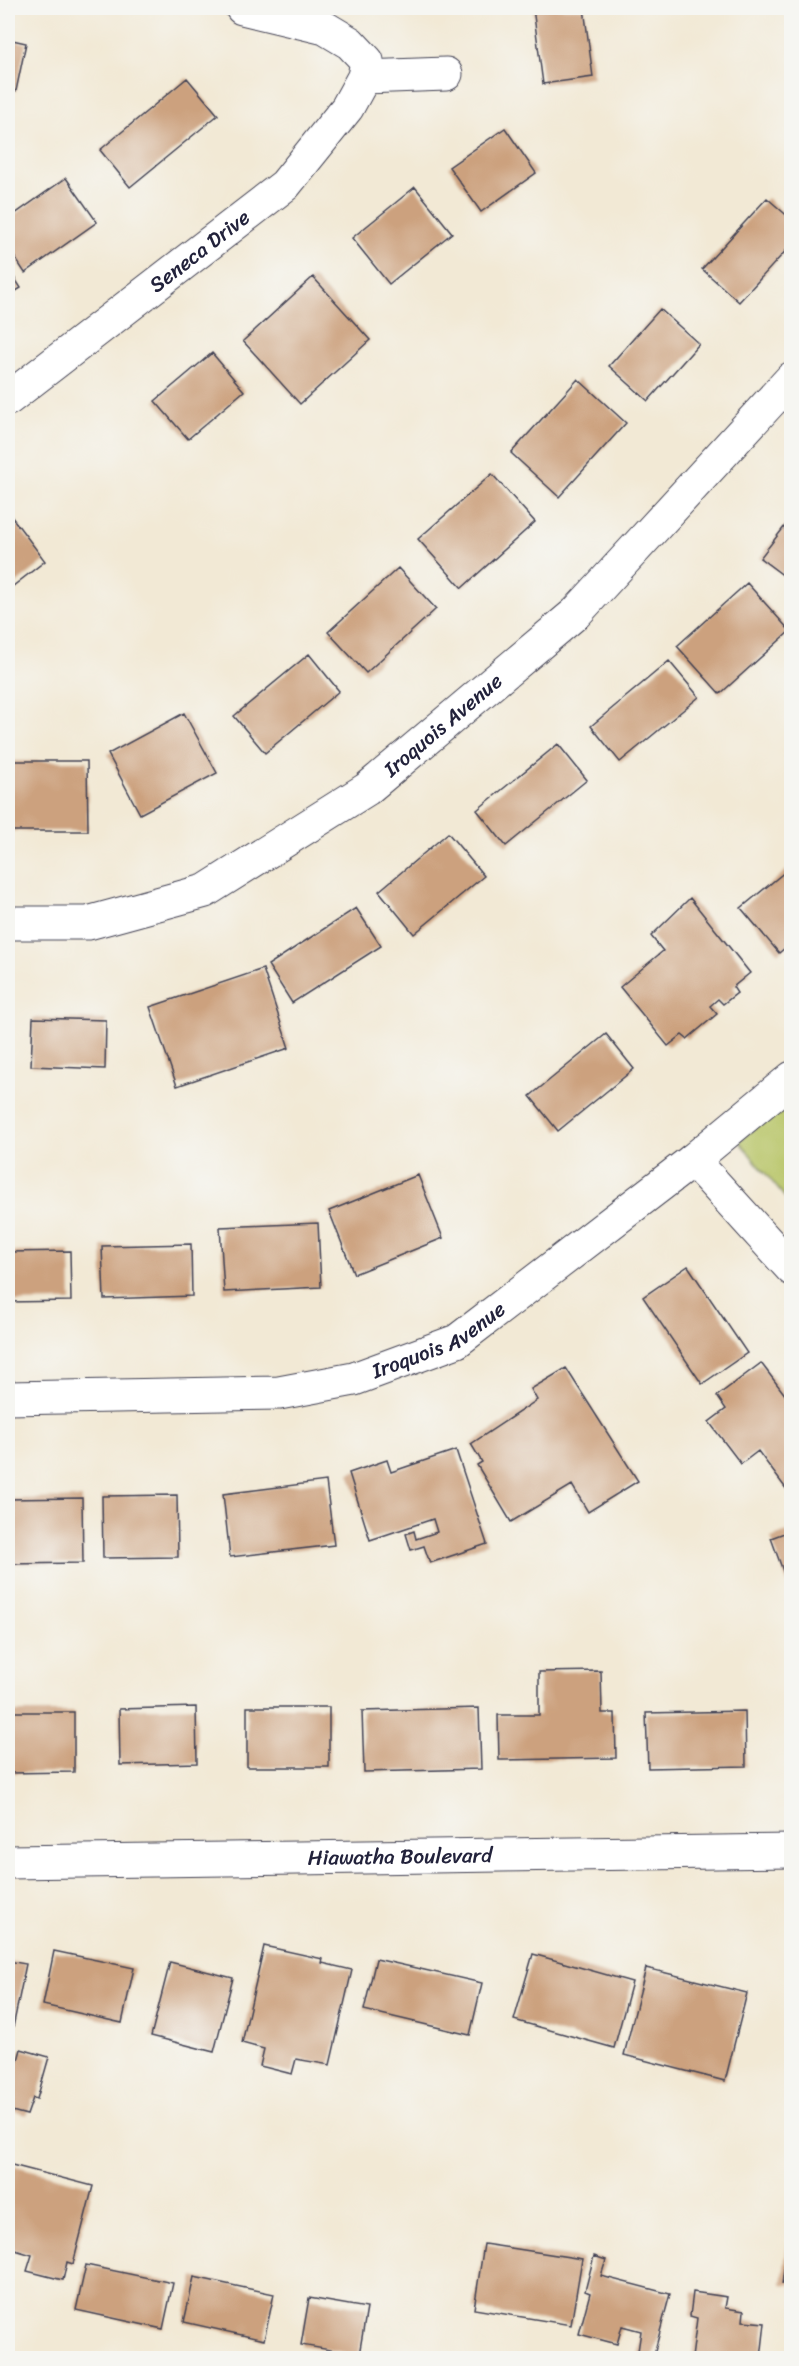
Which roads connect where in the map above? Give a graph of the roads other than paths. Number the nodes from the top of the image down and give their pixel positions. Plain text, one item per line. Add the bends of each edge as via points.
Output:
1 (242, 8) edge
2 (446, 74) dead end
3 (364, 77) junction
4 (792, 378) edge
5 (8, 399) edge
6 (8, 923) edge
7 (792, 1078) edge
8 (693, 1160) junction
9 (792, 1269) edge
10 (8, 1398) edge
11 (792, 1851) edge
12 (8, 1862) edge

1 - 3 street via 325,28 350,43 367,62
2 - 3 street
3 - 5 street, Seneca Drive via 347,108 285,185
4 - 6 street, Iroquois Avenue via 576,613 367,789 205,891 88,923
7 - 8 street, Iroquois Avenue
8 - 9 street
8 - 10 street, Iroquois Avenue via 457,1341 354,1379 279,1393
11 - 12 street, Hiawatha Boulevard

